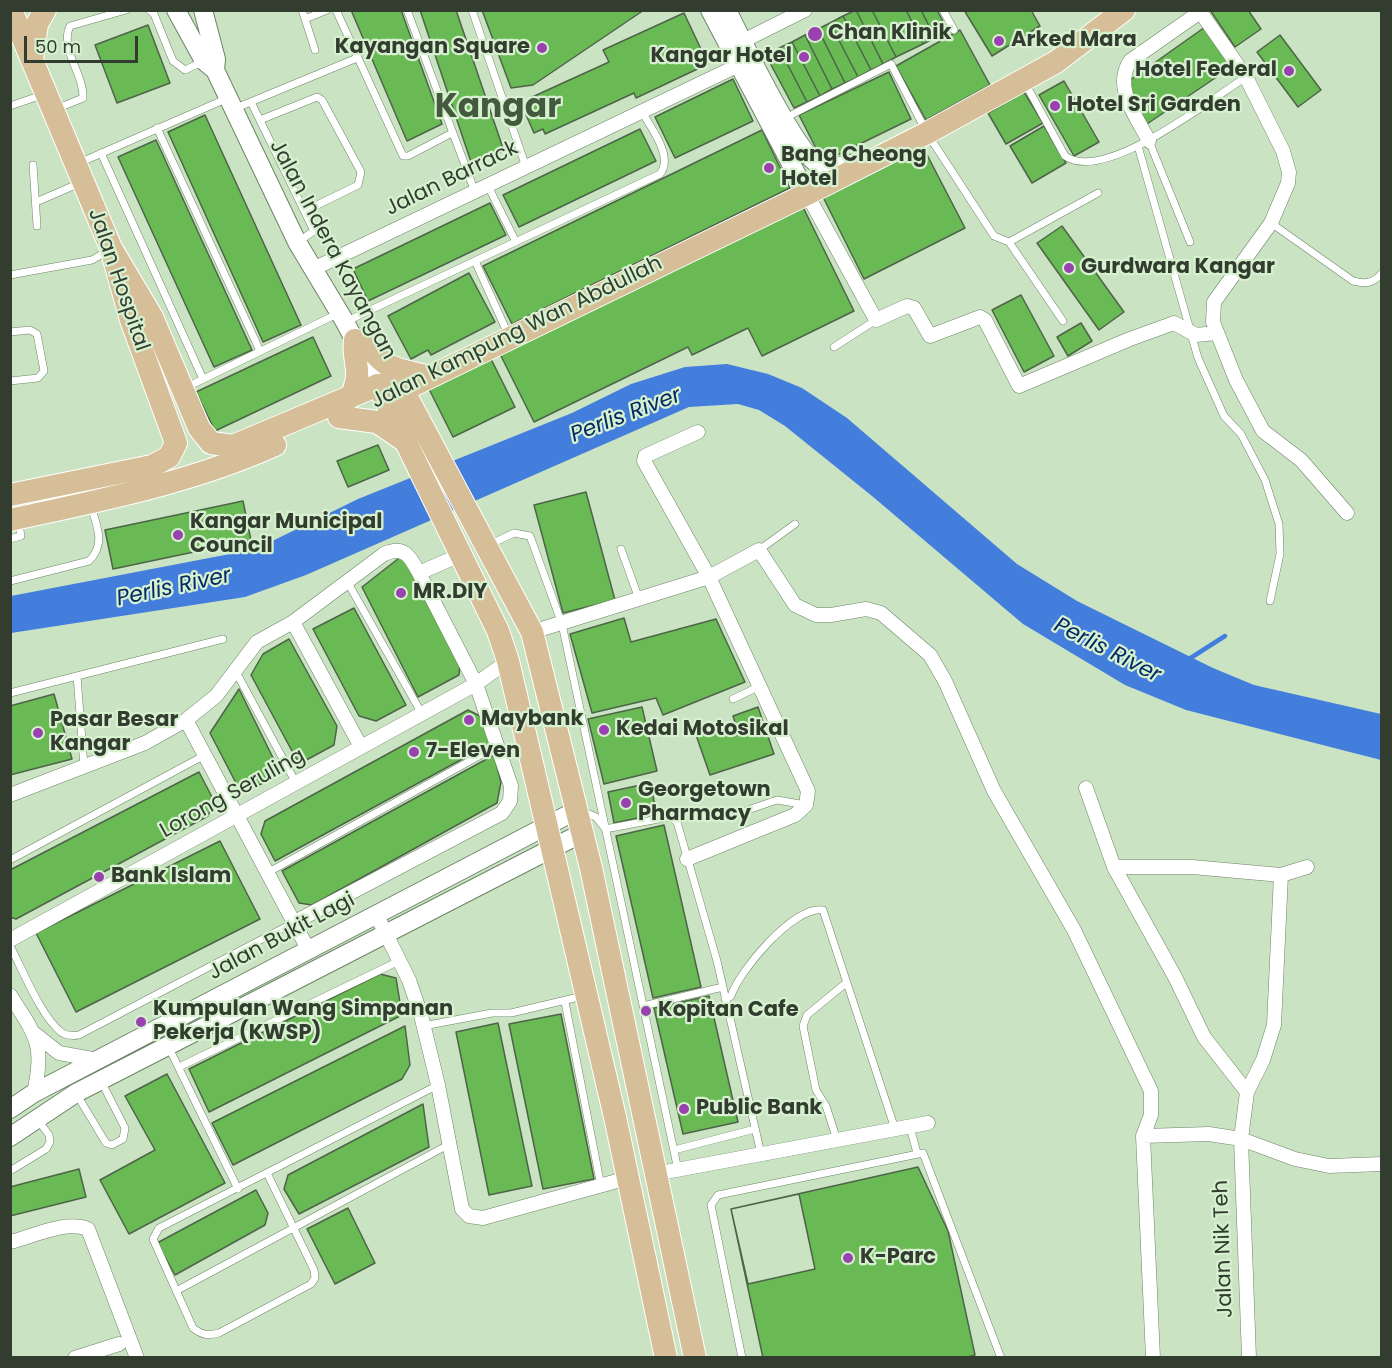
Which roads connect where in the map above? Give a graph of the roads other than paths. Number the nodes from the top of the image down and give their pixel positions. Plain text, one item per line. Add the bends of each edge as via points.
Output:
1 (11, 10) edge
2 (45, 10) edge
3 (126, 10) edge
4 (149, 10) edge
5 (177, 10) edge
6 (203, 10) edge
7 (302, 10) edge
8 (327, 10) edge
9 (336, 10) edge
10 (407, 10) edge
11 (472, 10) edge
12 (710, 10) edge
13 (727, 10) edge
14 (805, 10) edge
15 (943, 10) edge
16 (1200, 11) edge
17 (1118, 17) edge
18 (305, 19) junction
19 (954, 30) dead end
20 (743, 41) junction
21 (10, 47) edge
22 (315, 50) dead end
23 (357, 58) junction
24 (32, 63) junction
25 (739, 65) junction
26 (210, 66) junction
27 (1246, 77) junction
28 (1024, 81) junction
29 (250, 102) junction
30 (48, 103) junction
31 (231, 104) junction
32 (10, 106) edge
33 (642, 111) junction
34 (793, 114) dead end
35 (260, 120) junction
36 (157, 128) junction
37 (452, 133) junction
38 (927, 133) junction
39 (1140, 145) junction
40 (101, 153) junction
41 (876, 158) junction
42 (33, 165) dead end
43 (526, 167) junction
44 (78, 173) junction
45 (481, 189) junction
46 (1098, 193) dead end
47 (807, 194) junction
48 (36, 202) junction
49 (305, 211) junction
50 (1271, 223) junction
51 (37, 226) dead end
52 (297, 242) junction
53 (516, 242) junction
54 (1009, 242) junction
55 (1190, 242) dead end
56 (111, 248) junction
57 (476, 261) junction
58 (314, 269) junction
59 (1382, 273) edge
60 (10, 275) edge
61 (876, 320) junction
62 (1063, 321) dead end
63 (347, 325) junction
64 (1188, 329) junction
65 (10, 332) edge
66 (1216, 333) junction
67 (509, 337) junction
68 (834, 347) dead end
69 (260, 351) junction
70 (430, 377) junction
71 (203, 380) junction
72 (10, 381) edge
73 (183, 390) junction
74 (389, 391) junction
75 (351, 397) junction
76 (339, 417) junction
77 (199, 428) junction
78 (698, 432) dead end
79 (176, 436) junction
80 (419, 449) junction
81 (198, 451) junction
82 (231, 464) junction
83 (188, 479) junction
84 (83, 481) junction
85 (10, 495) edge
86 (90, 503) junction
87 (1347, 513) dead end
88 (14, 519) edge
89 (795, 524) dead end
90 (10, 539) edge
91 (485, 546) junction
92 (621, 549) dead end
93 (759, 550) junction
94 (460, 555) junction
95 (419, 573) junction
96 (709, 577) junction
97 (10, 581) edge
98 (348, 583) junction
99 (639, 598) junction
100 (1270, 601) dead end
101 (293, 622) junction
102 (562, 624) junction
103 (532, 632) junction
104 (223, 639) dead end
105 (508, 661) junction
106 (236, 672) junction
107 (77, 676) junction
108 (476, 684) junction
109 (759, 686) junction
110 (10, 693) edge
111 (733, 699) dead end
112 (422, 714) junction
113 (186, 720) junction
114 (497, 746) junction
115 (361, 747) junction
116 (205, 755) junction
117 (84, 766) junction
118 (296, 783) junction
119 (1086, 788) dead end
120 (10, 795) edge
121 (806, 805) junction
122 (577, 810) junction
123 (237, 816) junction
124 (730, 816) dead end
125 (546, 826) junction
126 (605, 829) junction
127 (582, 833) junction
128 (551, 848) junction
129 (10, 860) edge
130 (687, 860) junction
131 (1114, 867) junction
132 (1306, 867) dead end
133 (267, 873) junction
134 (1281, 875) junction
135 (376, 914) junction
136 (293, 923) junction
137 (385, 934) junction
138 (10, 940) edge
139 (10, 946) edge
140 (308, 949) junction
141 (399, 961) junction
142 (846, 983) junction
143 (723, 987) junction
144 (640, 993) junction
145 (10, 995) edge
146 (576, 999) junction
147 (618, 999) junction
148 (725, 999) junction
149 (643, 1006) junction
150 (423, 1026) junction
151 (35, 1034) junction
152 (168, 1046) junction
153 (98, 1060) junction
154 (179, 1067) junction
155 (101, 1080) junction
156 (438, 1085) junction
157 (1247, 1092) junction
158 (34, 1093) junction
159 (76, 1093) junction
160 (10, 1109) edge
161 (37, 1119) junction
162 (928, 1124) dead end
163 (910, 1127) junction
164 (755, 1129) junction
165 (895, 1130) junction
166 (1143, 1136) junction
167 (10, 1137) edge
168 (1241, 1139) junction
169 (837, 1140) junction
170 (448, 1145) junction
171 (674, 1150) junction
172 (761, 1154) junction
173 (917, 1154) junction
174 (1382, 1164) edge
175 (678, 1170) junction
176 (10, 1171) edge
177 (267, 1173) junction
178 (655, 1174) junction
179 (628, 1178) junction
180 (601, 1185) junction
181 (238, 1189) junction
182 (293, 1226) junction
183 (10, 1242) edge
184 (176, 1291) junction
185 (119, 1344) dead end
186 (75, 1358) edge
187 (136, 1358) edge
188 (666, 1358) edge
189 (695, 1358) edge
190 (742, 1358) edge
191 (1001, 1358) edge
192 (1153, 1358) edge
193 (1249, 1358) edge

1 - 24 main road, Jalan Hospital
2 - 24 main road via 37,24
3 - 30 lane via 70,26 66,43 81,79 83,98
4 - 26 lane via 177,66 185,70
5 - 26 street
6 - 26 street via 216,59
7 - 18 lane
8 - 18 lane
9 - 23 lane
10 - 37 lane
11 - 43 lane
12 - 25 street
13 - 20 street
14 - 20 street
15 - 19 lane
16 - 27 street
16 - 39 street via 1130,61 1124,70 1121,81
17 - 28 main road, Jalan Kampung Wan Abdullah
18 - 22 lane
20 - 41 street via 801,147 815,161 833,167
21 - 24 main road
23 - 29 lane
23 - 37 lane via 403,156
24 - 30 main road, Jalan Hospital
25 - 33 street, Jalan Barrack
25 - 47 street
26 - 31 street, Jalan Indera Kayangan
27 - 39 lane
27 - 50 street via 1283,151 1289,172
28 - 38 main road, Jalan Kampung Wan Abdullah
28 - 39 lane via 1072,162 1087,164
29 - 31 lane
29 - 35 lane
30 - 32 lane
30 - 44 main road, Jalan Hospital
31 - 36 lane
31 - 52 street, Jalan Indera Kayangan
33 - 43 street, Jalan Barrack
33 - 53 lane via 665,157 664,170
34 - 38 lane via 891,64
35 - 49 lane
35 - 49 lane via 317,97 361,172 358,185
36 - 40 lane
36 - 69 lane
37 - 45 lane
38 - 41 main road, Jalan Kampung Wan Abdullah
38 - 54 lane via 994,236
39 - 55 lane
39 - 64 lane
40 - 44 lane
40 - 71 lane
41 - 47 main road, Jalan Kampung Wan Abdullah
42 - 48 lane
43 - 45 street, Jalan Barrack
44 - 48 lane
44 - 56 main road, Jalan Hospital
45 - 53 lane
45 - 58 street, Jalan Barrack
46 - 54 lane
47 - 61 street
47 - 67 main road, Jalan Kampung Wan Abdullah
48 - 51 lane
49 - 52 lane via 314,231
50 - 59 lane via 1353,281 1365,284
50 - 66 street via 1214,303 1211,312
52 - 58 street, Jalan Indera Kayangan
53 - 57 lane
54 - 62 lane
56 - 60 lane via 92,260
56 - 73 main road via 152,317
56 - 79 main road, Jalan Hospital via 131,320
57 - 63 lane
57 - 67 lane
58 - 63 street, Jalan Indera Kayangan
61 - 64 street via 907,306 914,308 930,336 980,317 1018,386 1174,323
61 - 68 lane
63 - 69 lane
63 - 70 main road via 392,367
63 - 74 street, Jalan Indera Kayangan
63 - 75 main road via 359,369
64 - 66 street via 1197,335
64 - 100 lane via 1224,416 1241,434 1265,480 1279,524 1280,554
65 - 72 lane via 30,330 37,334 44,371 38,378
66 - 87 street via 1263,431 1301,460
67 - 70 main road, Jalan Kampung Wan Abdullah
69 - 71 lane
70 - 74 main road, Jalan Kampung Wan Abdullah
71 - 73 lane
73 - 77 main road
74 - 75 main road
74 - 76 main road, Jalan Kampung Wan Abdullah
74 - 80 main road
75 - 77 main road via 233,446 211,443
76 - 80 main road via 377,422
76 - 82 main road, Jalan Kampung Wan Abdullah
77 - 81 main road
78 - 96 street via 645,456 644,461
79 - 81 main road
79 - 84 main road via 175,448 168,457 142,468
80 - 91 main road via 470,517
80 - 94 main road
81 - 82 main road
81 - 83 main road
82 - 83 main road, Jalan Kampung Wan Abdullah
83 - 86 main road, Jalan Kampung Wan Abdullah
84 - 85 main road
84 - 86 main road
86 - 88 main road, Jalan Kampung Wan Abdullah
86 - 97 lane via 101,540 89,561
88 - 90 lane via 21,536
89 - 93 lane
91 - 102 lane via 514,533 530,536
91 - 103 main road
92 - 99 lane
93 - 96 street
93 - 166 street via 795,605 816,615 866,609 881,613 930,655 994,790 1074,930 1151,1091 1151,1115
94 - 95 street
94 - 105 main road via 498,631
95 - 98 street via 409,555 393,550
95 - 108 street
96 - 99 street
96 - 109 street
98 - 101 street
98 - 112 lane
99 - 102 street
101 - 106 street via 257,642
101 - 115 street
102 - 103 street
102 - 126 lane
103 - 122 main road
104 - 107 lane
105 - 108 street, Lorong Seruling
105 - 125 main road
106 - 113 street via 216,696
106 - 118 lane
107 - 110 lane
107 - 117 lane
108 - 112 street, Lorong Seruling
108 - 114 street
109 - 111 lane
109 - 121 street via 808,791
112 - 115 street, Lorong Seruling
113 - 116 street
113 - 117 street via 145,743
114 - 133 lane
114 - 136 street via 511,786 510,801 502,813
115 - 118 street, Lorong Seruling
116 - 123 street
116 - 129 lane
117 - 120 street
118 - 123 street, Lorong Seruling
119 - 131 street
121 - 124 lane via 777,800
121 - 130 street via 795,815
122 - 125 street, Jalan Bukit Lagi
122 - 126 lane via 596,817
122 - 127 main road
123 - 133 street
123 - 138 street, Lorong Seruling
125 - 128 main road
125 - 135 street, Jalan Bukit Lagi
126 - 130 lane via 672,818 677,822
126 - 144 lane
127 - 128 street, Jalan Bukit Lagi
127 - 147 main road
128 - 137 street, Jalan Bukit Lagi
128 - 146 main road
130 - 143 lane
131 - 134 street via 1192,867
131 - 157 street via 1204,1037
132 - 134 street
133 - 136 street
134 - 157 street, Jalan Nik Teh via 1274,1025
135 - 137 street
135 - 140 street, Jalan Bukit Lagi
136 - 139 lane via 79,1035 67,1036 47,1014
136 - 140 street
137 - 141 street
137 - 152 street, Jalan Bukit Lagi
140 - 153 street, Jalan Bukit Lagi
141 - 150 street
141 - 154 lane
142 - 148 lane via 823,910 818,910 776,933
142 - 165 lane
142 - 169 lane via 807,1015 803,1026 816,1090 826,1106
143 - 148 lane
143 - 149 lane
144 - 147 lane
144 - 149 lane
145 - 151 street
146 - 150 lane
146 - 179 main road
146 - 180 lane
147 - 178 main road
148 - 164 lane
149 - 171 lane
150 - 156 street
151 - 153 street via 59,1053
151 - 158 street via 41,1064
152 - 154 lane
152 - 155 street, Jalan Bukit Lagi
153 - 158 street, Jalan Bukit Lagi
154 - 181 lane
155 - 159 street, Jalan Bukit Lagi
155 - 159 lane via 125,1128 123,1139 112,1145 101,1138
156 - 170 street
156 - 177 lane
157 - 168 street, Jalan Nik Teh
158 - 160 street, Jalan Bukit Lagi
159 - 161 street, Jalan Bukit Lagi
161 - 167 street, Jalan Bukit Lagi
161 - 176 lane via 50,1142 46,1149
162 - 163 street
163 - 165 street
163 - 173 lane
164 - 171 lane
164 - 172 lane
165 - 169 street
166 - 168 street via 1209,1134
166 - 192 street
168 - 174 street via 1295,1159 1329,1166
168 - 193 street, Jalan Nik Teh
169 - 172 street
170 - 180 street via 459,1202 469,1216 483,1218
170 - 182 lane
171 - 175 lane
172 - 175 street
173 - 190 lane via 718,1195 711,1205
173 - 191 lane via 926,1156
175 - 178 street
177 - 181 lane
177 - 182 lane
178 - 189 main road
179 - 180 street
179 - 188 main road
181 - 184 lane via 154,1233 153,1239
182 - 184 lane
182 - 184 lane via 314,1270 311,1284 219,1333 208,1335 193,1328
183 - 187 street via 65,1227 78,1225 88,1229
185 - 186 street

